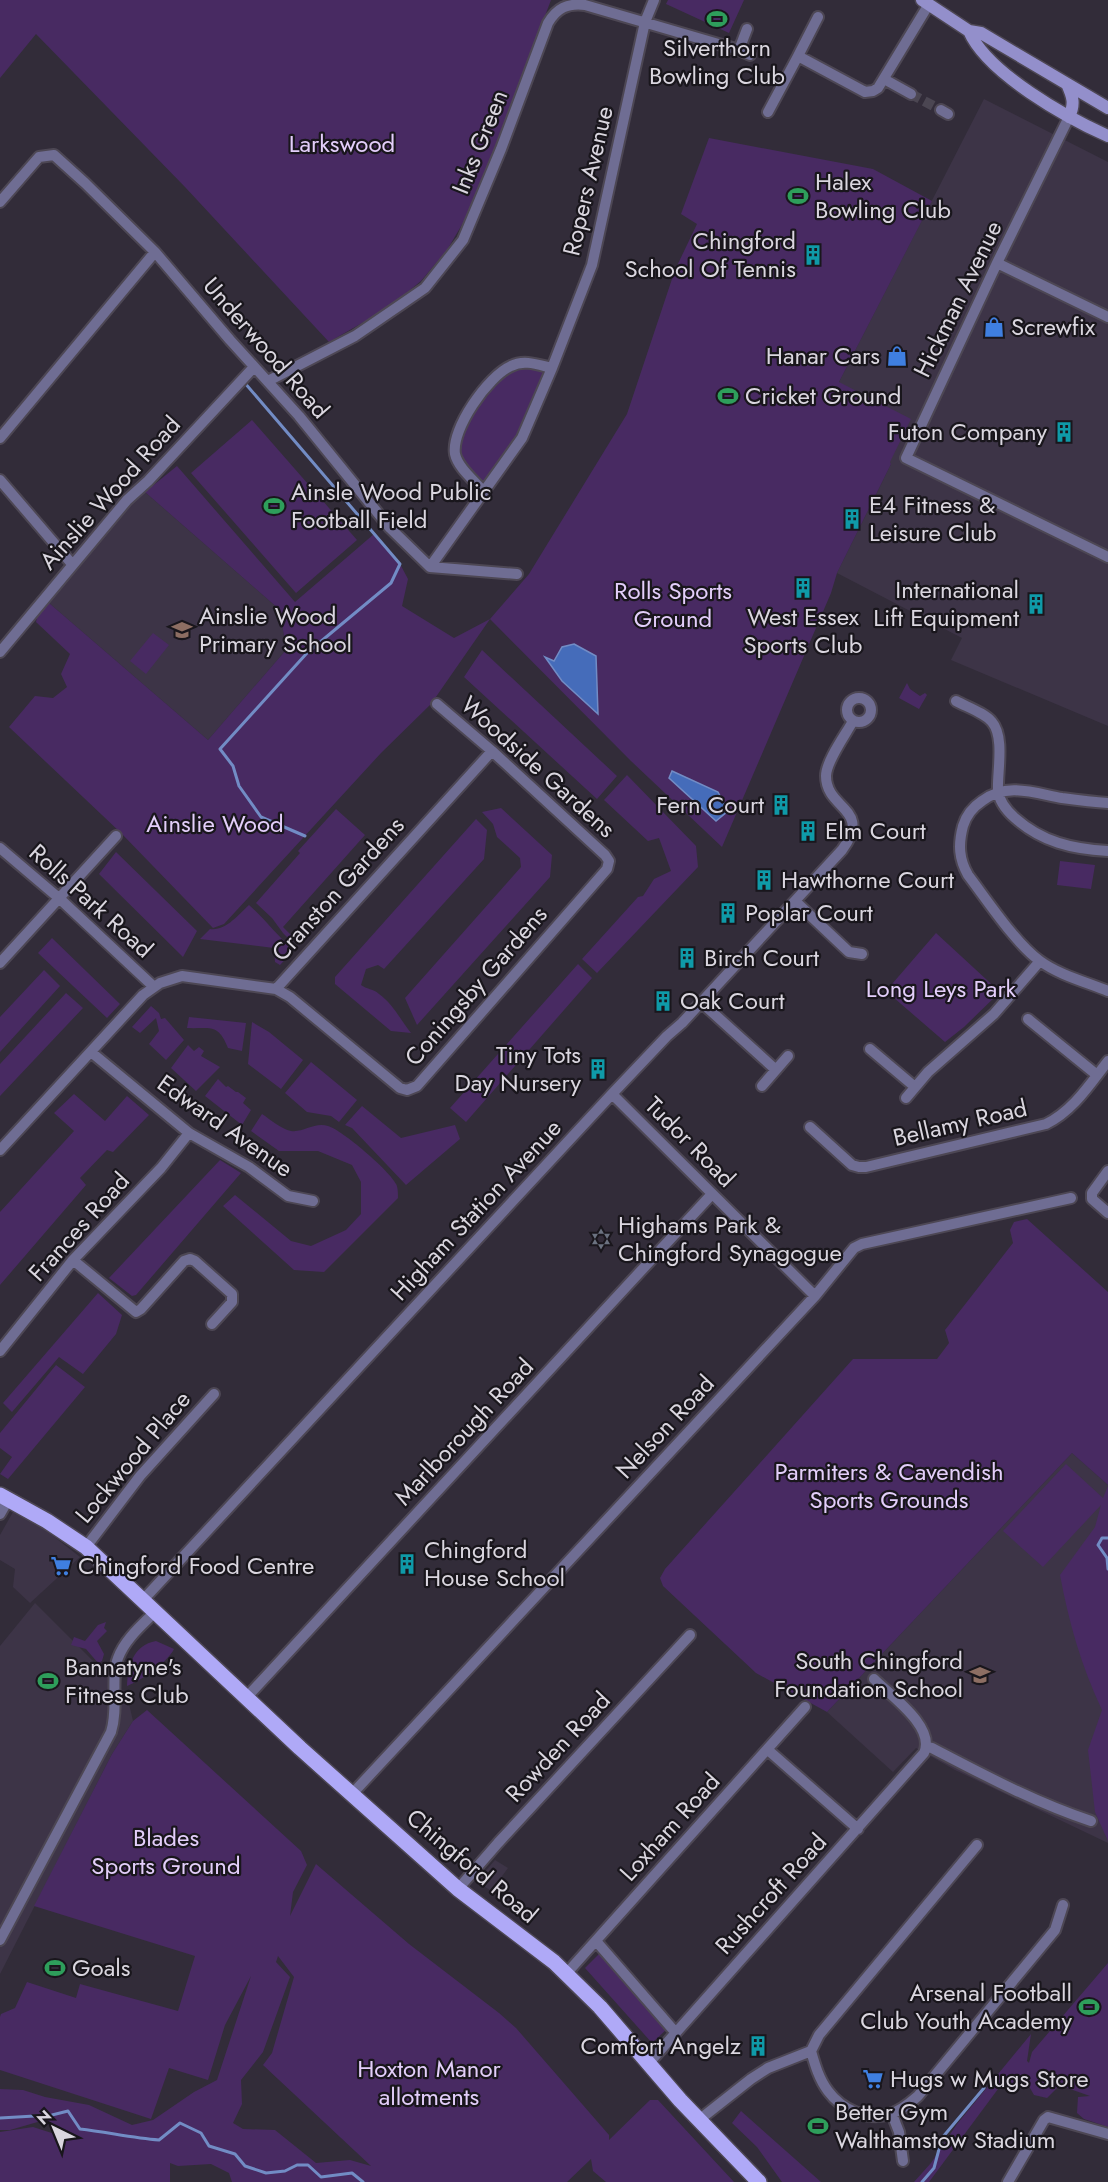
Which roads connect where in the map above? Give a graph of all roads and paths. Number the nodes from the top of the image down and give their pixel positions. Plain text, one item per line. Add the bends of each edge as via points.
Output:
1 (654, 0) edge
2 (926, 2) edge
3 (818, 17) dead end
4 (645, 22) junction
5 (747, 29) dead end
6 (969, 32) junction
7 (739, 50) junction
8 (750, 55) dead end
9 (798, 56) junction
10 (884, 79) junction
11 (1066, 83) junction
12 (911, 94) tunnel mouth
13 (1108, 108) edge
14 (768, 112) dead end
15 (1069, 117) junction
16 (1108, 136) edge
17 (0, 202) edge
18 (155, 252) junction
19 (997, 263) junction
20 (1108, 317) edge
21 (254, 367) junction
22 (552, 368) junction
23 (268, 381) junction
24 (0, 438) edge
25 (0, 480) edge
26 (483, 491) junction
27 (1108, 557) edge
28 (72, 564) junction
29 (430, 567) junction
30 (517, 574) dead end
31 (0, 652) edge
32 (956, 701) dead end
33 (437, 704) dead end
34 (853, 721) dead end
35 (492, 751) junction
36 (998, 791) junction
37 (1108, 803) edge
38 (116, 836) dead end
39 (0, 848) edge
40 (1108, 851) edge
41 (609, 861) joint
42 (60, 899) junction
43 (795, 901) junction
44 (862, 954) dead end
45 (1040, 962) junction
46 (0, 963) edge
47 (153, 986) junction
48 (276, 989) junction
49 (1108, 991) edge
50 (701, 1002) junction
51 (1028, 1019) dead end
52 (870, 1049) dead end
53 (91, 1052) junction
54 (789, 1056) dead end
55 (1108, 1061) edge
56 (776, 1070) junction
57 (1097, 1075) junction
58 (762, 1086) dead end
59 (915, 1087) junction
60 (612, 1094) junction
61 (906, 1098) dead end
62 (810, 1127) dead end
63 (189, 1133) junction
64 (0, 1150) edge
65 (1108, 1172) edge
66 (712, 1194) junction
67 (1071, 1198) dead end
68 (313, 1201) dead end
69 (1108, 1213) edge
70 (73, 1260) junction
71 (815, 1296) junction
72 (212, 1324) dead end
73 (0, 1351) edge
74 (214, 1394) dead end
75 (4, 1497) edge
76 (0, 1514) edge
77 (86, 1547) junction
78 (143, 1600) junction
79 (156, 1611) junction
80 (690, 1635) dead end
81 (874, 1679) dead end
82 (246, 1698) junction
83 (805, 1707) dead end
84 (768, 1750) junction
85 (926, 1750) junction
86 (352, 1794) junction
87 (1091, 1821) dead end
88 (858, 1829) junction
89 (976, 1845) dead end
90 (458, 1889) junction
91 (1063, 1905) dead end
92 (0, 1940) edge
93 (596, 1941) junction
94 (566, 1974) junction
95 (676, 2033) junction
96 (811, 2051) junction
97 (649, 2063) junction
98 (892, 2114) junction
99 (699, 2120) junction
100 (1108, 2134) edge
101 (903, 2162) dead end
102 (759, 2182) edge
103 (1008, 2182) edge

1 - 4 street, Ropers Avenue
2 - 6 main road
2 - 10 street
3 - 9 street
4 - 7 street, Inks Green
4 - 22 street, Ropers Avenue via 592,265
4 - 23 street, Inks Green via 573,4 553,14 463,240 425,288 355,336
5 - 7 street
6 - 11 main road via 981,33
6 - 15 main road via 994,64
7 - 8 street, Inks Green
9 - 10 street via 865,92 878,88
9 - 14 street
10 - 12 street
11 - 13 main road
11 - 15 main road via 1074,103
15 - 16 main road
15 - 19 street, Hickman Avenue
17 - 18 street, Underwood Road via 39,157 54,155
18 - 21 street, Underwood Road
18 - 24 street
19 - 20 street
19 - 27 street, Hickman Avenue via 906,458
21 - 23 street, Underwood Road
21 - 28 street, Ainslie Wood Road via 126,500
22 - 26 street, Ropers Avenue via 522,438
22 - 26 street via 527,362 511,365 489,382 469,408 455,443 455,455
23 - 29 street, Underwood Road via 390,528
25 - 28 street
26 - 29 street, Ropers Avenue
28 - 31 street, Ainslie Wood Road
29 - 30 street
32 - 36 street via 992,722 998,732
33 - 35 street, Woodside Gardens
34 - 43 street, Higham Station Avenue via 826,776 832,796 848,811 852,821 850,839
35 - 41 street, Woodside Gardens
35 - 48 street, Cranston Gardens
36 - 37 street via 1011,789
36 - 40 street via 1005,807 1029,831 1059,844
36 - 45 street via 980,802 964,822 961,863
38 - 42 street
39 - 42 street, Rolls Park Road
41 - 48 street, Coningsby Gardens via 607,869 413,1089 400,1088
42 - 46 street
42 - 47 street, Rolls Park Road
43 - 44 street via 849,952
43 - 50 street, Higham Station Avenue
45 - 49 street
45 - 59 street via 994,1014
47 - 48 street, Cranston Gardens via 182,976
47 - 53 street
50 - 56 street
50 - 60 street, Higham Station Avenue
51 - 57 street
52 - 59 street
53 - 63 street, Edward Avenue
53 - 64 street
54 - 56 street
55 - 57 street, Bellamy Road
56 - 58 street
57 - 62 street, Bellamy Road via 1069,1110 1046,1124 866,1167 852,1165
59 - 61 street
60 - 66 street, Tudor Road
60 - 78 street, Higham Station Avenue
63 - 68 street, Edward Avenue via 249,1167 288,1196
63 - 70 street, Frances Road
65 - 69 street via 1092,1193 1092,1199
66 - 71 street, Tudor Road
66 - 82 street, Marlborough Road
67 - 71 street, Nelson Road via 858,1245
70 - 72 street via 136,1312 184,1261 195,1261 232,1294 232,1302
70 - 73 street, Frances Road
71 - 86 street, Nelson Road
74 - 77 street, Lockwood Place via 140,1476
75 - 76 street
75 - 77 main road, Chingford Road
77 - 78 main road, Chingford Road
78 - 79 main road, Chingford Road
79 - 82 main road, Chingford Road
79 - 92 street via 131,1635 118,1657 111,1732
80 - 90 street, Rowden Road
81 - 85 street via 918,1721
82 - 86 main road, Chingford Road
83 - 84 street, Loxham Road
84 - 88 street
84 - 93 street, Loxham Road
85 - 87 street via 932,1748 1060,1811
85 - 88 street, Rushcroft Road
86 - 90 main road, Chingford Road
88 - 95 street, Rushcroft Road
89 - 96 street via 819,2035
90 - 94 main road, Chingford Road
91 - 98 street via 1054,1930 1024,1967 918,2096
93 - 94 street, Loxham Road
93 - 95 street
94 - 97 main road, Chingford Road
95 - 97 street, Rushcroft Road
96 - 98 street via 828,2092 848,2109 878,2117
96 - 99 street via 768,2068
97 - 99 main road, Chingford Road
98 - 101 street
99 - 102 main road, Chingford Road
100 - 103 street via 1048,2117

